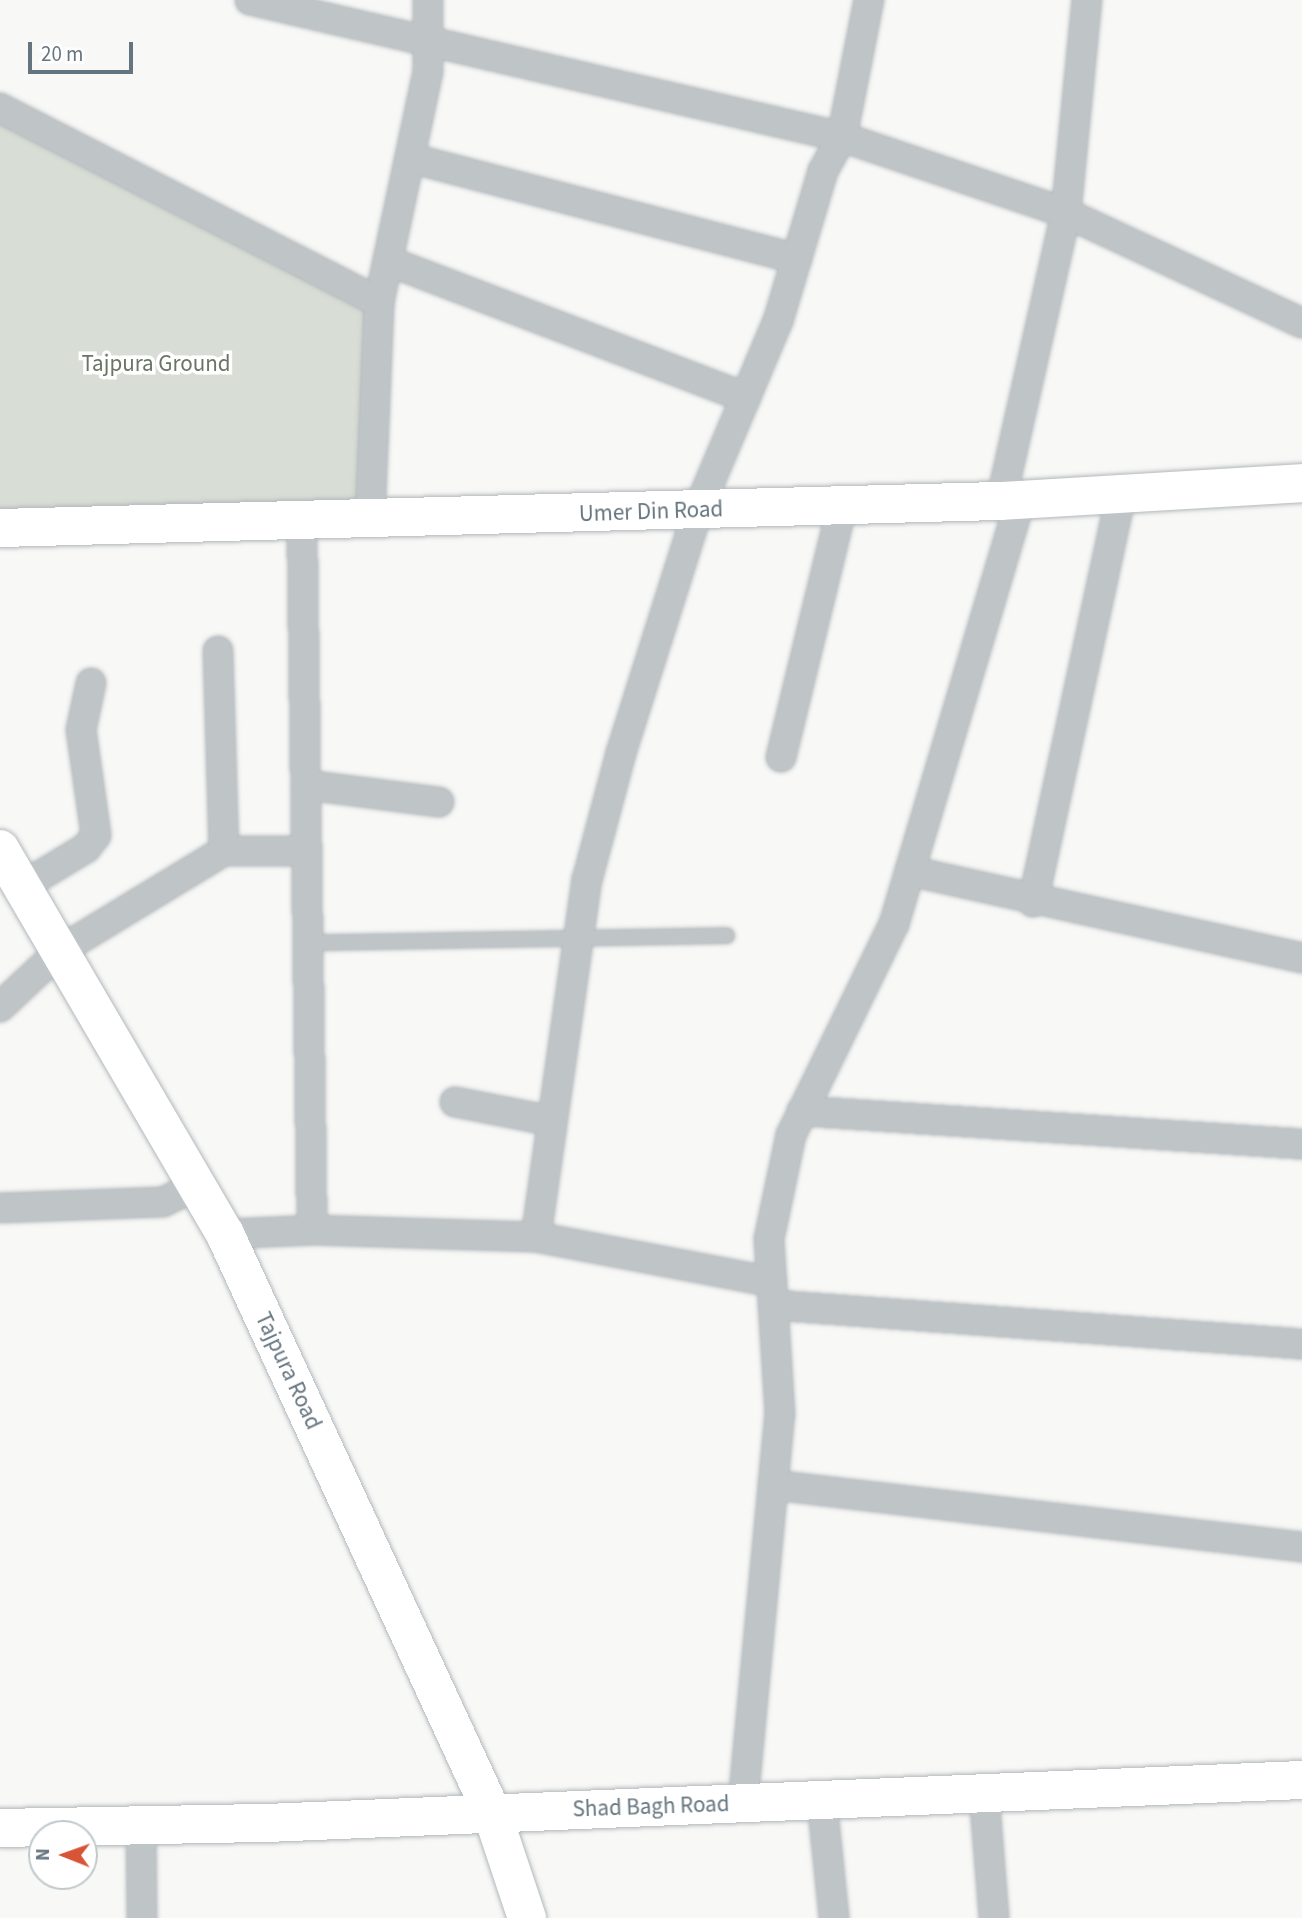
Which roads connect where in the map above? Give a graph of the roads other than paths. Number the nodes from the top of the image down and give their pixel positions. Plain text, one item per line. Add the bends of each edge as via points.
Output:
1 (250, 0) edge
2 (428, 0) edge
3 (869, 0) edge
4 (1087, 0) edge
5 (428, 41) junction
6 (0, 108) edge
7 (842, 137) junction
8 (410, 158) junction
9 (1066, 213) junction
10 (797, 259) junction
11 (388, 261) junction
12 (379, 302) junction
13 (1302, 323) edge
14 (746, 398) junction
15 (1302, 483) edge
16 (1121, 494) junction
17 (1010, 500) junction
18 (842, 506) junction
19 (698, 510) junction
20 (370, 521) junction
21 (302, 523) junction
22 (0, 528) edge
23 (218, 650) dead end
24 (91, 683) dead end
25 (781, 757) dead end
26 (306, 785) junction
27 (439, 802) dead end
28 (0, 849) edge
29 (224, 851) junction
30 (307, 851) junction
31 (910, 871) junction
32 (23, 886) junction
33 (1033, 902) junction
34 (727, 936) dead end
35 (578, 939) junction
36 (308, 943) junction
37 (61, 950) junction
38 (1302, 958) edge
39 (0, 1007) edge
40 (455, 1102) dead end
41 (802, 1111) junction
42 (552, 1121) junction
43 (1302, 1144) edge
44 (198, 1185) junction
45 (0, 1208) edge
46 (312, 1230) junction
47 (225, 1234) junction
48 (536, 1237) junction
49 (772, 1293) junction
50 (1302, 1344) edge
51 (773, 1485) junction
52 (1302, 1547) edge
53 (1302, 1780) edge
54 (984, 1793) junction
55 (822, 1801) junction
56 (743, 1803) junction
57 (492, 1813) junction
58 (141, 1825) junction
59 (0, 1828) edge
60 (142, 1918) edge
61 (527, 1918) edge
62 (834, 1918) edge
63 (994, 1918) edge

1 - 5 street
2 - 5 street
3 - 7 street
4 - 9 street
5 - 7 street
5 - 8 street via 428,72
6 - 12 street
7 - 9 street
7 - 10 street via 823,171
8 - 10 street
8 - 11 street
9 - 13 street
9 - 17 street
10 - 14 street
11 - 12 street
11 - 14 street
12 - 20 street
14 - 19 street
15 - 16 main road, Umer Din Road
16 - 17 main road, Umer Din Road
16 - 33 street
17 - 18 main road, Umer Din Road
17 - 31 street
18 - 19 main road, Umer Din Road
18 - 25 street
19 - 20 main road, Umer Din Road
19 - 35 street via 621,753 587,880
20 - 21 main road, Umer Din Road
21 - 22 main road, Umer Din Road
21 - 26 street
23 - 29 street
24 - 32 street via 81,730 96,835 86,848
26 - 27 street
26 - 30 street
28 - 32 main road, Tajpura Road
29 - 30 street
29 - 37 street
30 - 36 street
31 - 33 street
31 - 41 street via 894,924
32 - 37 main road, Tajpura Road
33 - 38 street
34 - 35 lane
35 - 36 lane
35 - 42 street
36 - 46 street
37 - 39 street
37 - 44 main road, Tajpura Road
40 - 42 street
41 - 43 street
41 - 49 street via 791,1135 769,1239
42 - 48 street
44 - 45 street via 163,1202
44 - 47 main road, Tajpura Road
46 - 47 street
46 - 48 street
47 - 57 main road, Tajpura Road
48 - 49 street
49 - 50 street
49 - 51 street via 780,1414
51 - 52 street
51 - 56 street
53 - 54 main road, Shad Bagh Road
54 - 55 main road, Shad Bagh Road
54 - 63 street
55 - 56 main road, Shad Bagh Road
55 - 62 street
56 - 57 main road, Shad Bagh Road
57 - 58 main road, Shad Bagh Road
57 - 61 main road, Tajpura Road
58 - 59 main road, Shad Bagh Road
58 - 60 street

